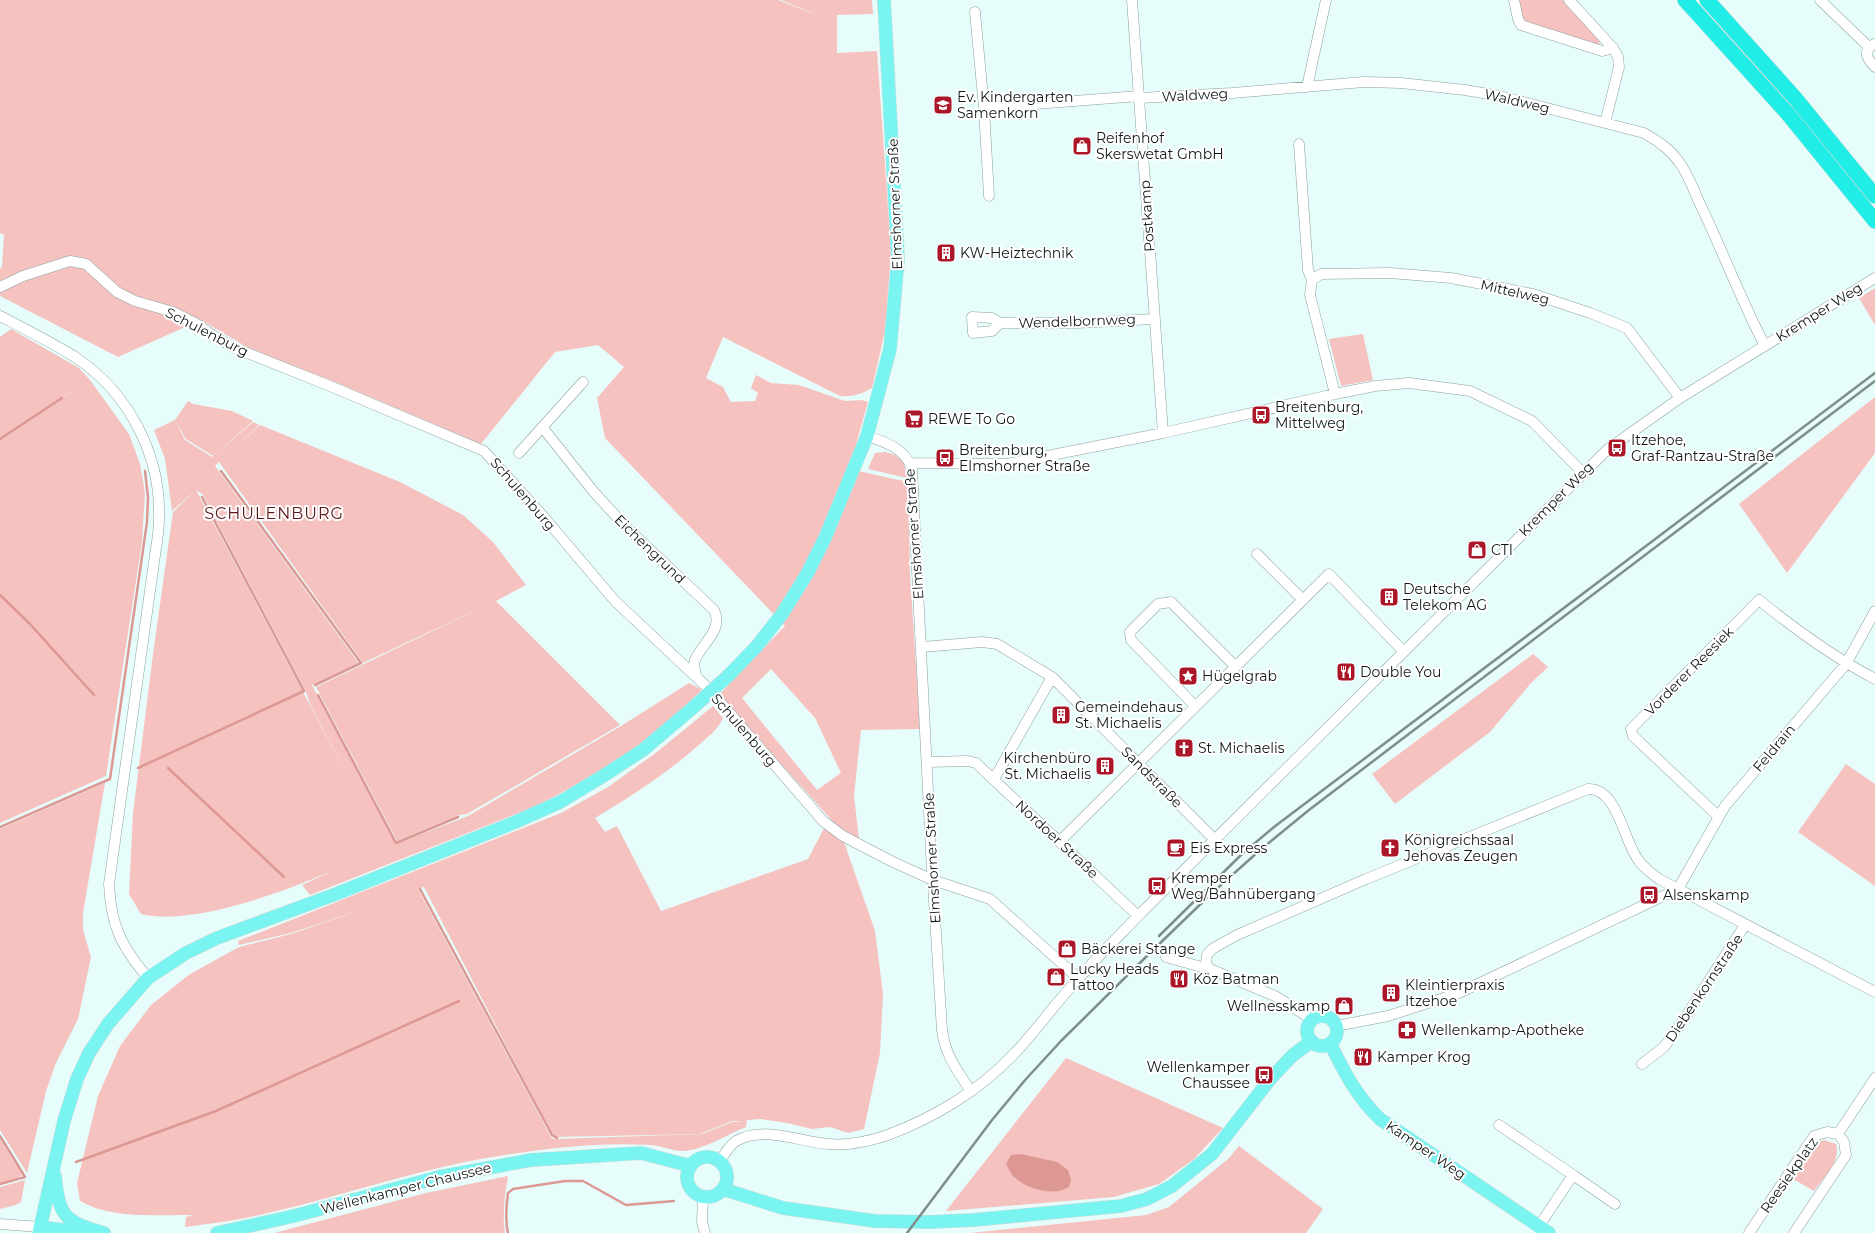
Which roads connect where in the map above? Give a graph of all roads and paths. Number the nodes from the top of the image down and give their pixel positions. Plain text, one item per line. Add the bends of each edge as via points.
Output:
1 (884, 0) edge
2 (1132, 0) edge
3 (1326, 0) edge
4 (1514, 0) edge
5 (1569, 0) edge
6 (1685, 0) edge
7 (1707, 0) edge
8 (1820, 0) edge
9 (975, 12) dead end
10 (1872, 45) edge
11 (1613, 48) junction
12 (1875, 67) edge
13 (1306, 87) junction
14 (1139, 97) junction
15 (984, 108) junction
16 (1605, 123) junction
17 (1299, 144) dead end
18 (989, 196) dead end
19 (1875, 196) edge
20 (1875, 221) edge
21 (1875, 278) edge
22 (1312, 280) junction
23 (0, 287) edge
24 (0, 316) edge
25 (1154, 319) junction
26 (1000, 323) dead end
27 (1765, 346) junction
28 (583, 382) dead end
29 (1335, 394) junction
30 (1680, 398) junction
31 (543, 428) junction
32 (1163, 433) junction
33 (866, 436) junction
34 (519, 453) dead end
35 (910, 463) junction
36 (1583, 473) junction
37 (1257, 554) dead end
38 (1302, 599) junction
39 (1875, 611) edge
40 (922, 647) junction
41 (1403, 651) junction
42 (1846, 664) junction
43 (1235, 666) junction
44 (696, 676) junction
45 (1052, 677) junction
46 (1875, 679) edge
47 (1195, 706) junction
48 (928, 762) junction
49 (1138, 763) junction
50 (994, 779) junction
51 (1719, 817) junction
52 (1215, 840) junction
53 (1060, 841) junction
54 (933, 880) junction
55 (1678, 889) junction
56 (1138, 916) junction
57 (1745, 926) junction
58 (1166, 957) dead end
59 (1210, 968) junction
60 (148, 978) junction
61 (1078, 978) junction
62 (1875, 992) edge
63 (1313, 1020) junction
64 (1336, 1026) junction
65 (1312, 1041) junction
66 (1330, 1043) junction
67 (1642, 1064) dead end
68 (1875, 1078) edge
69 (970, 1090) junction
70 (1499, 1125) dead end
71 (1838, 1134) junction
72 (719, 1162) junction
73 (53, 1164) junction
74 (691, 1166) junction
75 (1573, 1176) junction
76 (723, 1189) junction
77 (704, 1197) junction
78 (1615, 1204) dead end
79 (0, 1224) edge
80 (1544, 1229) edge
81 (40, 1230) edge
82 (1751, 1232) edge
83 (86, 1233) edge
84 (104, 1233) edge
85 (217, 1233) edge
86 (705, 1233) edge
87 (1794, 1233) edge

1 - 33 main road, Elmshorner Straße via 898,259 890,349
2 - 14 street, Postkamp
3 - 13 street
4 - 11 street via 1521,25 1602,51
5 - 11 street
6 - 20 highway via 1788,114
7 - 19 highway via 1795,98
8 - 10 street
9 - 15 street
10 - 12 street via 1866,52 1866,57
11 - 16 street via 1618,57 1619,67
13 - 14 street, Waldweg
13 - 16 street, Waldweg via 1364,82 1465,90 1500,96
14 - 15 street, Waldweg
14 - 25 street, Postkamp
15 - 18 street
16 - 27 street, Waldweg via 1644,133 1659,141 1680,163
17 - 22 street via 1308,270
21 - 27 street, Kremper Weg
22 - 29 street via 1310,295
22 - 30 street, Mittelweg via 1321,274 1390,273 1451,278 1533,294 1627,328
23 - 44 street, Schulenburg via 22,276 70,261 86,264 117,292 135,301 173,312 236,348 484,451 615,601
24 - 60 street via 76,358 109,386 138,426 150,458 158,497 159,518 108,884 115,927 124,946
25 - 26 street, Wendelbornweg
25 - 32 street, Postkamp
27 - 30 street, Kremper Weg
28 - 31 street
29 - 32 street
29 - 36 street via 1375,386 1409,383 1470,391 1532,421
30 - 36 street, Kremper Weg via 1616,442
31 - 34 street
31 - 44 street, Eichengrund via 593,491 625,526 714,610 718,620 717,626 695,660
32 - 35 street via 1007,464
33 - 35 street, Elmshorner Straße via 897,448
33 - 60 main road, bridge via 826,538 782,614 757,646 728,676 643,750 560,802 344,891 216,938 186,953
35 - 40 street, Elmshorner Straße
36 - 41 street, Kremper Weg
37 - 38 street
38 - 41 street via 1329,574
38 - 43 street
39 - 42 street, Feldrain
40 - 45 street, Sandstraße via 982,642 997,644
40 - 48 street, Elmshorner Straße
41 - 52 street, Kremper Weg
42 - 46 street
42 - 51 street, Feldrain via 1725,806
42 - 51 street, Vorderer Reesiek via 1801,634 1759,600 1631,729 1633,736
43 - 47 street
43 - 47 street via 1171,602 1158,604 1130,632 1131,640
44 - 54 street, Schulenburg via 826,824 860,846
45 - 49 street, Sandstraße
45 - 50 street
47 - 49 street
48 - 50 street, Nordoer Straße via 973,762
48 - 54 street, Elmshorner Straße
49 - 52 street, Sandstraße
49 - 53 street
50 - 53 street, Nordoer Straße
51 - 55 street, Feldrain
52 - 56 street, Kremper Weg
53 - 56 street, Nordoer Straße
54 - 61 street, Schulenburg via 990,899
54 - 69 street, Elmshorner Straße via 943,1040 948,1056
55 - 57 street
55 - 59 street via 1659,879 1641,864 1609,798 1597,790 1588,789 1359,882 1237,935 1212,948 1207,955
55 - 64 street via 1459,994 1388,1016
56 - 61 street, Kremper Weg
57 - 62 street
57 - 67 street, Diebenkornstraße via 1664,1047
58 - 59 street
59 - 63 street via 1276,996
60 - 73 main road via 108,1024 89,1053 77,1079
61 - 69 street, Kremper Weg via 1015,1053
63 - 64 main road via 1325,1016
63 - 65 main road via 1308,1030
64 - 66 main road via 1336,1036
65 - 66 main road via 1321,1045
65 - 76 main road via 1274,1074 1203,1162 1172,1186 1147,1199 1121,1206 973,1220 875,1221 783,1208
66 - 80 main road, Kamper Weg via 1352,1086 1380,1119
68 - 71 street
69 - 72 street, Kremper Weg via 919,1123 867,1141 830,1144 756,1135 736,1142
70 - 75 street
71 - 82 street, Reesiekplatz via 1827,1132 1814,1136
71 - 87 street, Reesiekplatz via 1844,1142 1846,1155
72 - 74 main road via 705,1158 697,1160
72 - 76 main road via 727,1176
73 - 81 main road
73 - 84 main road via 57,1196 66,1217 78,1226
74 - 77 main road via 687,1176 689,1186
74 - 85 main road, Wellenkamper Chaussee via 641,1153 531,1160 439,1177 294,1216
75 - 78 street
75 - 80 street
76 - 77 main road via 714,1196
77 - 86 street via 702,1222
79 - 81 street
81 - 83 main road

